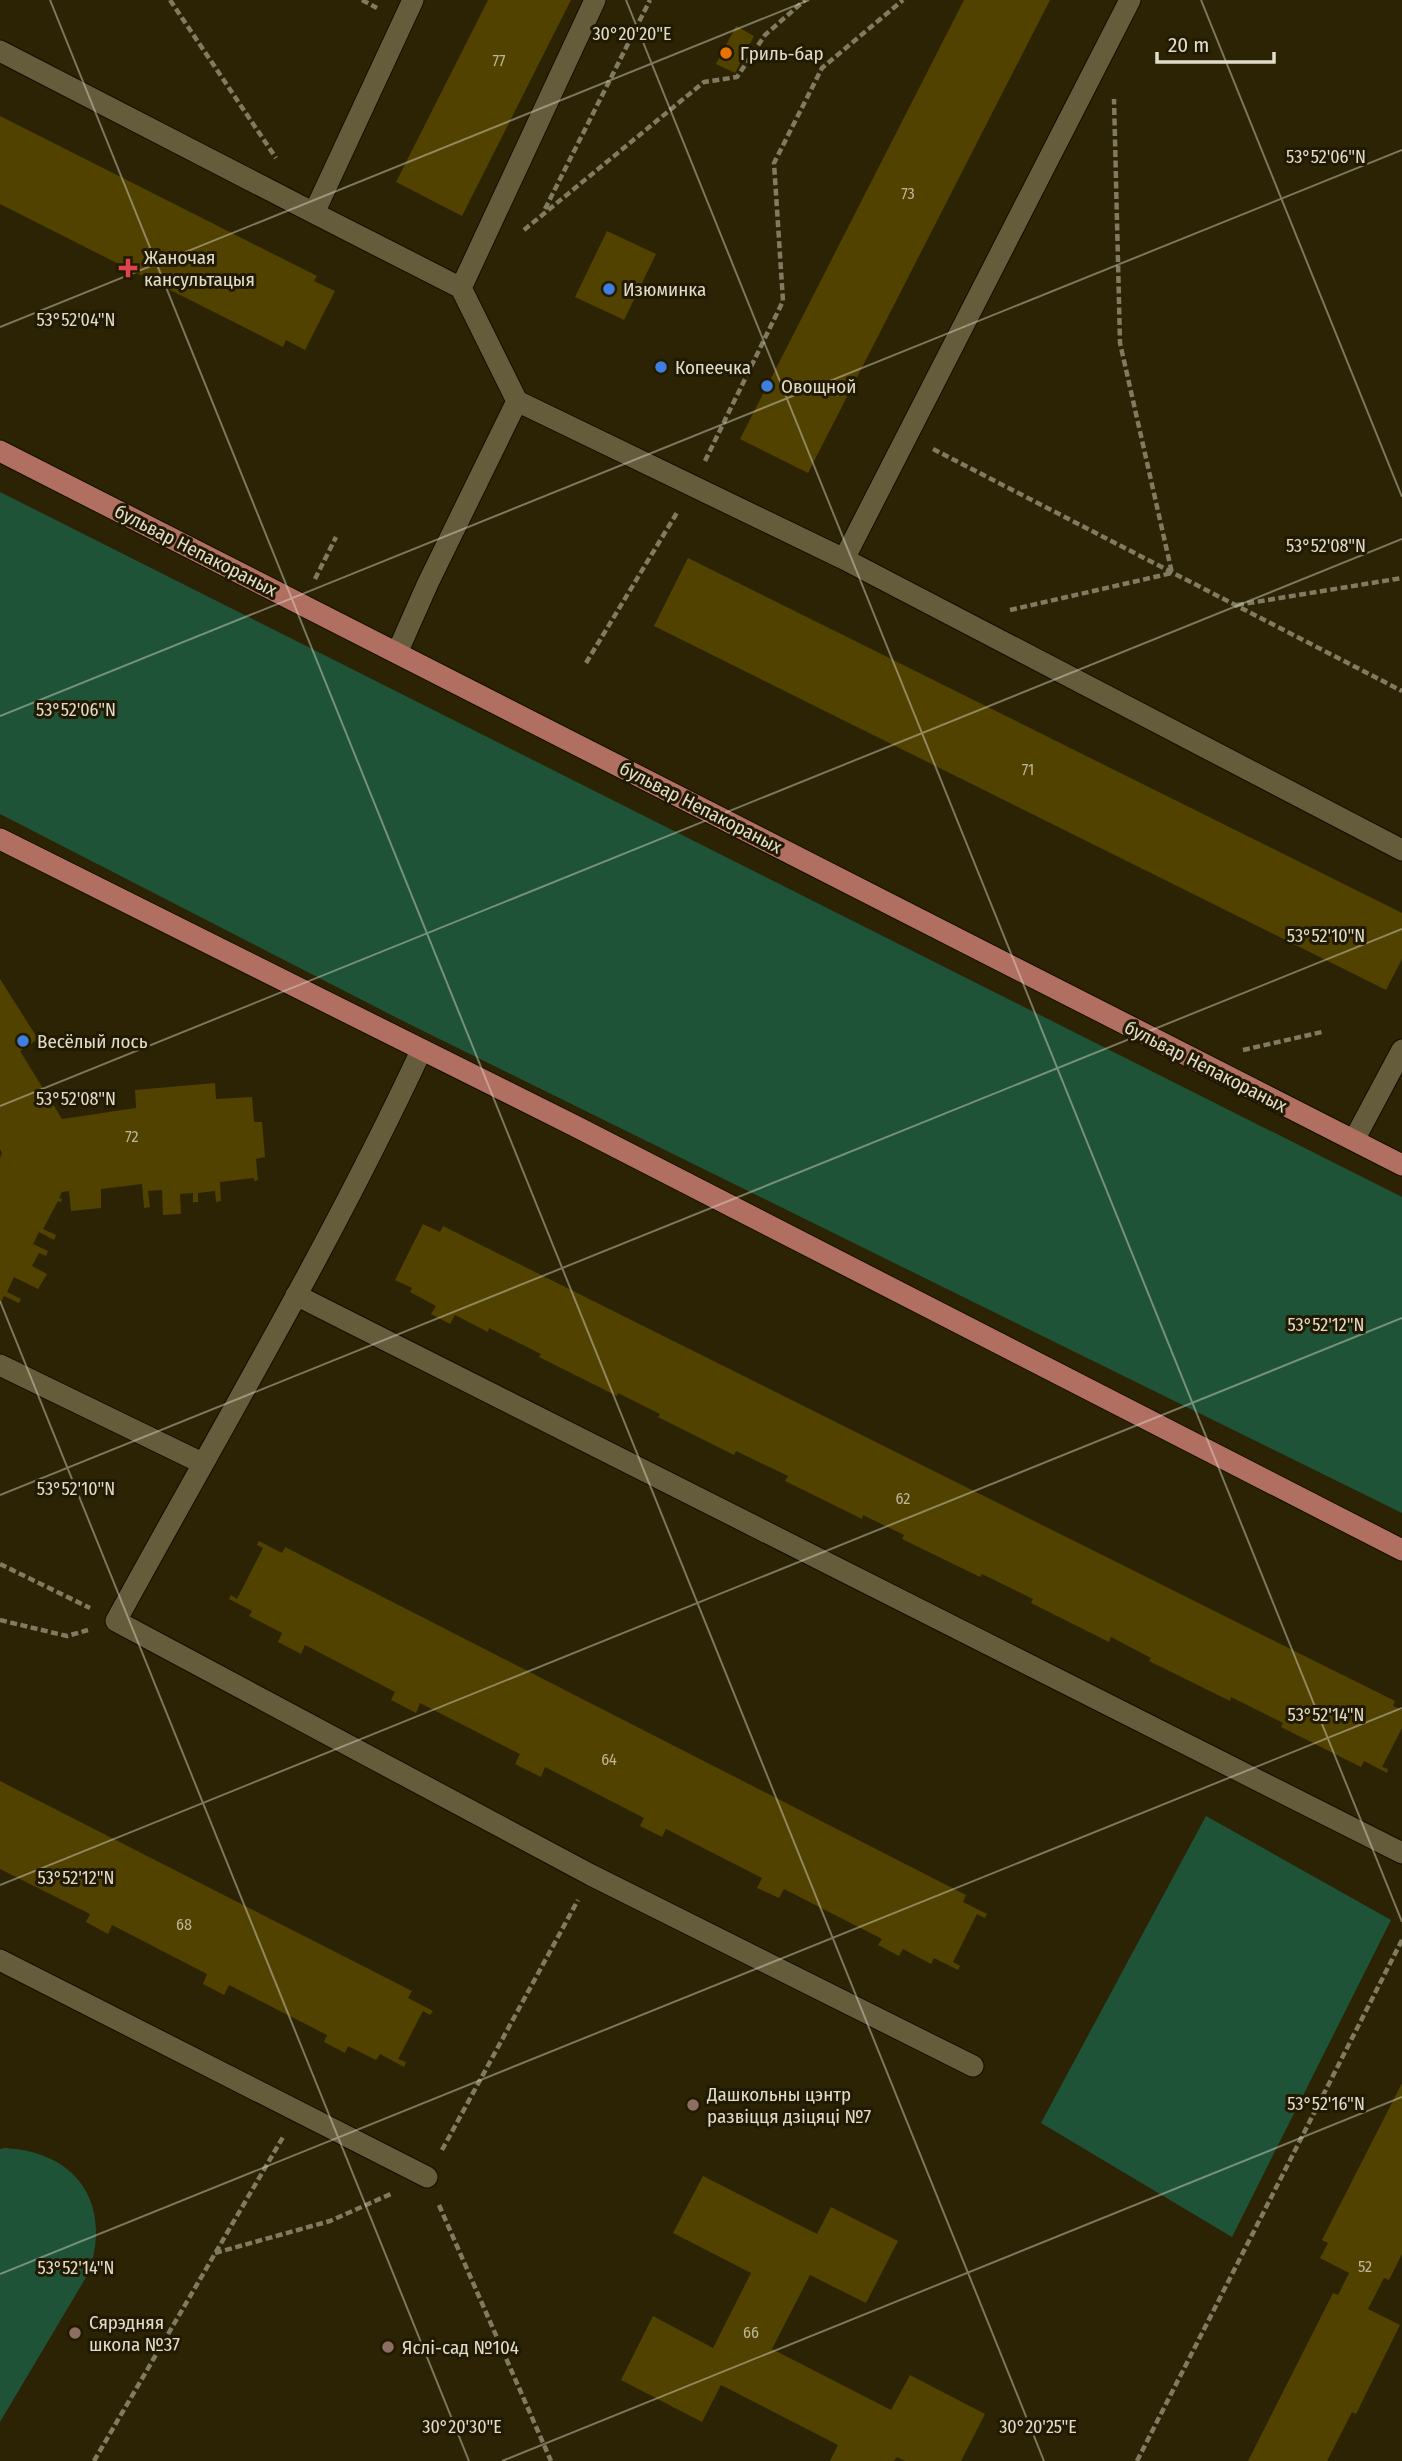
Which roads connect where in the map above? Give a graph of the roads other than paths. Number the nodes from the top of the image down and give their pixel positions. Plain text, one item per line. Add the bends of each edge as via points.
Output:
1 (413, 0) edge
2 (595, 0) edge
3 (1130, 0) edge
4 (0, 51) edge
5 (314, 213) junction
6 (461, 288) junction
7 (517, 401) junction
8 (0, 451) edge
9 (844, 559) junction
10 (397, 653) junction
11 (0, 839) edge
12 (1402, 850) edge
13 (1402, 1050) edge
14 (421, 1051) junction
15 (1353, 1140) junction
16 (1402, 1165) edge
17 (296, 1295) junction
18 (0, 1365) edge
19 (202, 1463) junction
20 (1402, 1550) edge
21 (1402, 1853) edge
22 (0, 1960) edge
23 (973, 2066) dead end
24 (427, 2177) road end

1 - 5 lane
2 - 6 lane
3 - 9 lane
4 - 5 lane
5 - 6 lane
6 - 7 lane
7 - 9 lane
7 - 10 lane
8 - 10 main road, бульвар Непакораных
9 - 12 lane
10 - 15 main road, бульвар Непакораных
11 - 14 main road
13 - 15 lane
14 - 17 lane
14 - 20 main road
15 - 16 main road, бульвар Непакораных
17 - 19 lane
17 - 21 lane
18 - 19 lane
19 - 23 lane via 116,1621 591,1875
22 - 24 lane

